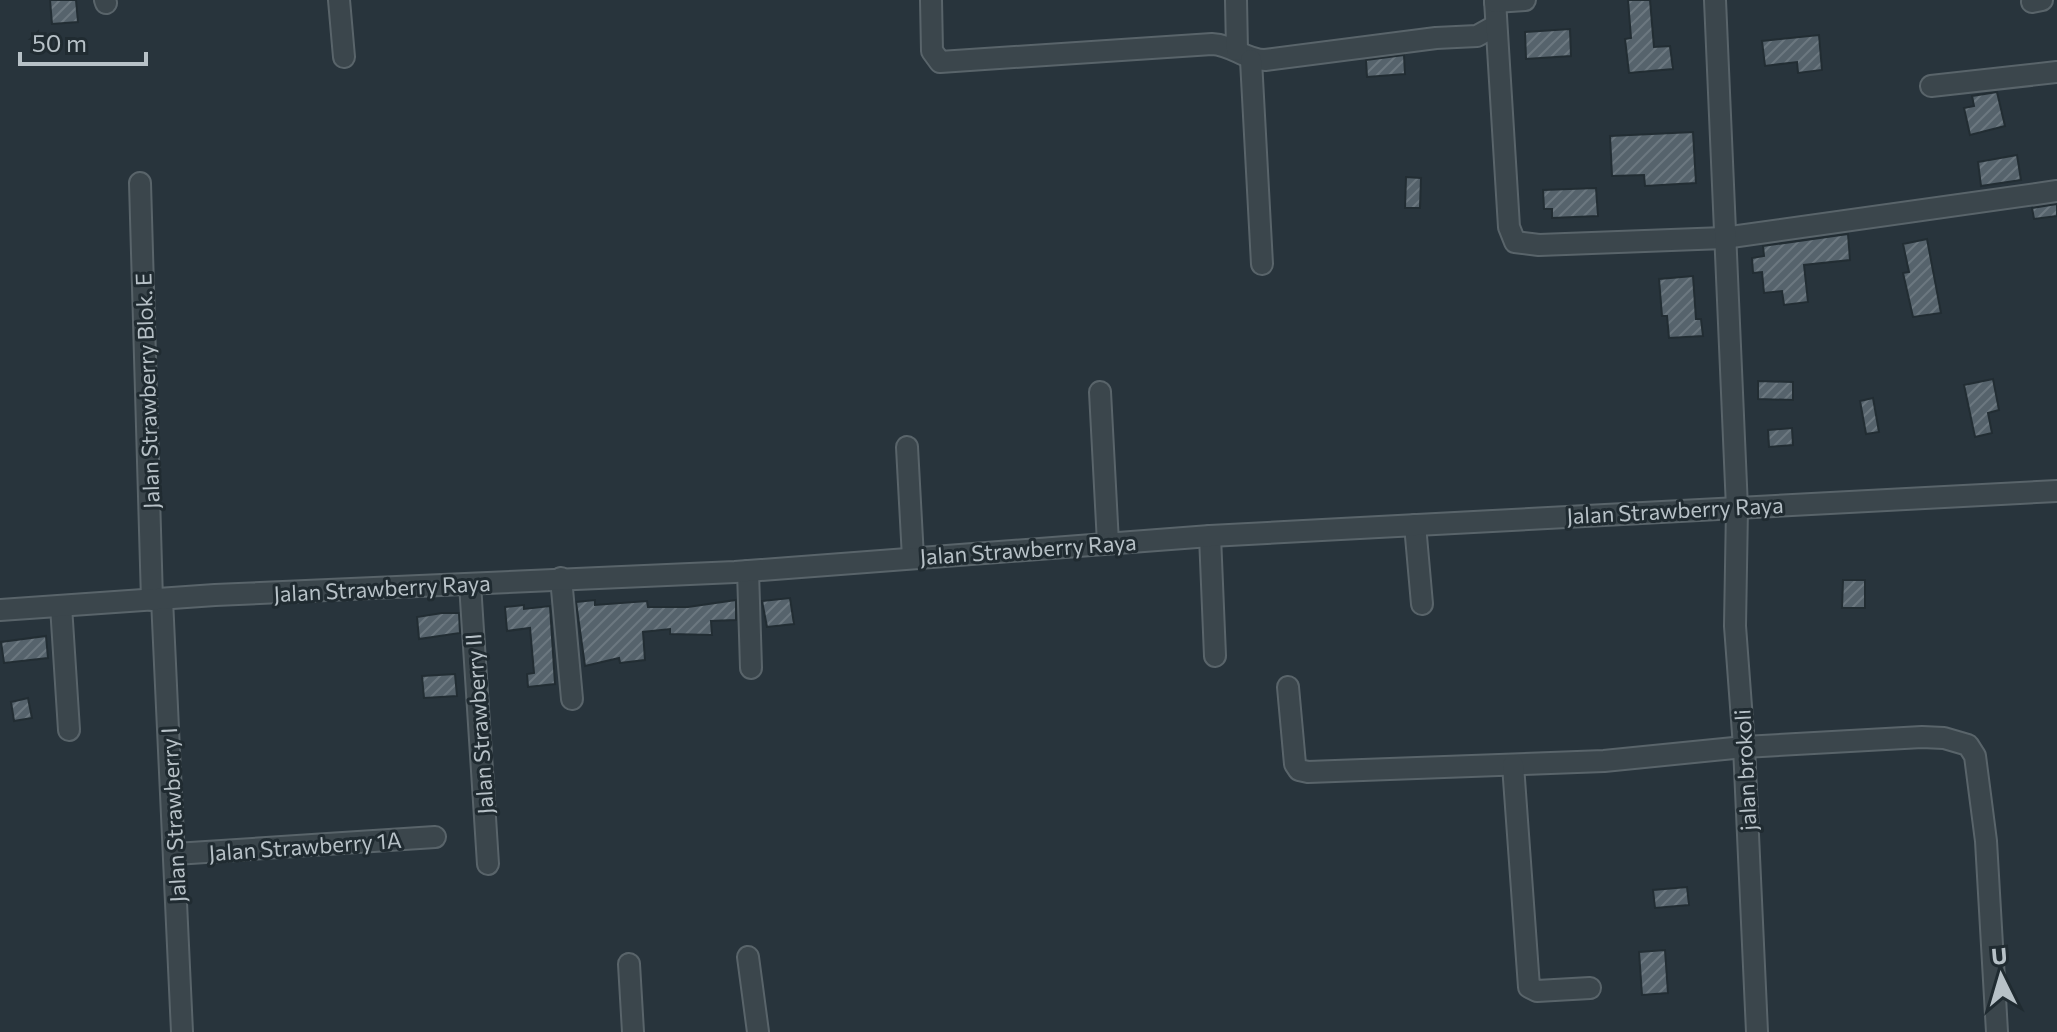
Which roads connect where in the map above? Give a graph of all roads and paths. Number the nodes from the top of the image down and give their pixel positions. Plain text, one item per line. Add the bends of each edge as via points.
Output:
1 (339, 0) edge
2 (931, 0) edge
3 (1236, 0) edge
4 (1525, 0) edge
5 (1715, 0) edge
6 (1495, 1) edge
7 (1495, 26) junction
8 (1244, 55) junction
9 (344, 57) dead end
10 (2057, 72) edge
11 (1931, 86) dead end
12 (140, 183) dead end
13 (2057, 191) edge
14 (1724, 238) junction
15 (1262, 264) dead end
16 (1100, 392) dead end
17 (907, 447) dead end
18 (2057, 491) edge
19 (1737, 508) junction
20 (1415, 525) junction
21 (1210, 536) junction
22 (1108, 543) junction
23 (913, 558) junction
24 (748, 571) junction
25 (561, 578) junction
26 (470, 584) junction
27 (157, 599) junction
28 (1422, 604) dead end
29 (61, 606) junction
30 (0, 610) edge
31 (1215, 656) dead end
32 (751, 668) dead end
33 (1288, 687) dead end
34 (572, 699) dead end
35 (69, 730) dead end
36 (1744, 747) junction
37 (1513, 765) junction
38 (435, 837) dead end
39 (175, 854) junction
40 (488, 864) dead end
41 (748, 957) dead end
42 (629, 964) dead end
43 (1590, 988) dead end
44 (182, 1032) edge
45 (633, 1032) edge
46 (758, 1032) edge
47 (1757, 1032) edge
48 (1997, 1032) edge

1 - 9 street
2 - 8 street via 932,51 940,62 1212,44
3 - 8 street
4 - 6 street
5 - 14 street, jalan brokoli
6 - 7 street
7 - 8 street via 1477,36
7 - 14 street via 1509,227 1515,242
8 - 15 street
10 - 11 street
12 - 27 street, Jalan Strawberry Blok. E
13 - 14 street
14 - 19 street, jalan brokoli
16 - 22 street
17 - 23 street
18 - 19 street, Jalan Strawberry Raya
19 - 20 street, Jalan Strawberry Raya
19 - 36 street, jalan brokoli via 1735,626
20 - 21 street, Jalan Strawberry Raya
20 - 28 street
21 - 22 street, Jalan Strawberry Raya
21 - 31 street
22 - 23 street, Jalan Strawberry Raya
23 - 24 street, Jalan Strawberry Raya
24 - 25 street, Jalan Strawberry Raya
24 - 32 street
25 - 26 street, Jalan Strawberry Raya
25 - 34 street
26 - 27 street, Jalan Strawberry Raya
26 - 40 street, Jalan Strawberry II
27 - 29 street, Jalan Strawberry Raya
27 - 39 street, Jalan Strawberry I
29 - 30 street, Jalan Strawberry Raya
29 - 35 street
33 - 37 street via 1299,770
36 - 37 street
36 - 47 street, jalan brokoli
36 - 48 street via 1922,737 1968,745 1975,756 1986,841
37 - 43 street via 1529,987
38 - 39 street, Jalan Strawberry 1A
39 - 44 street, Jalan Strawberry I
41 - 46 street
42 - 45 street

